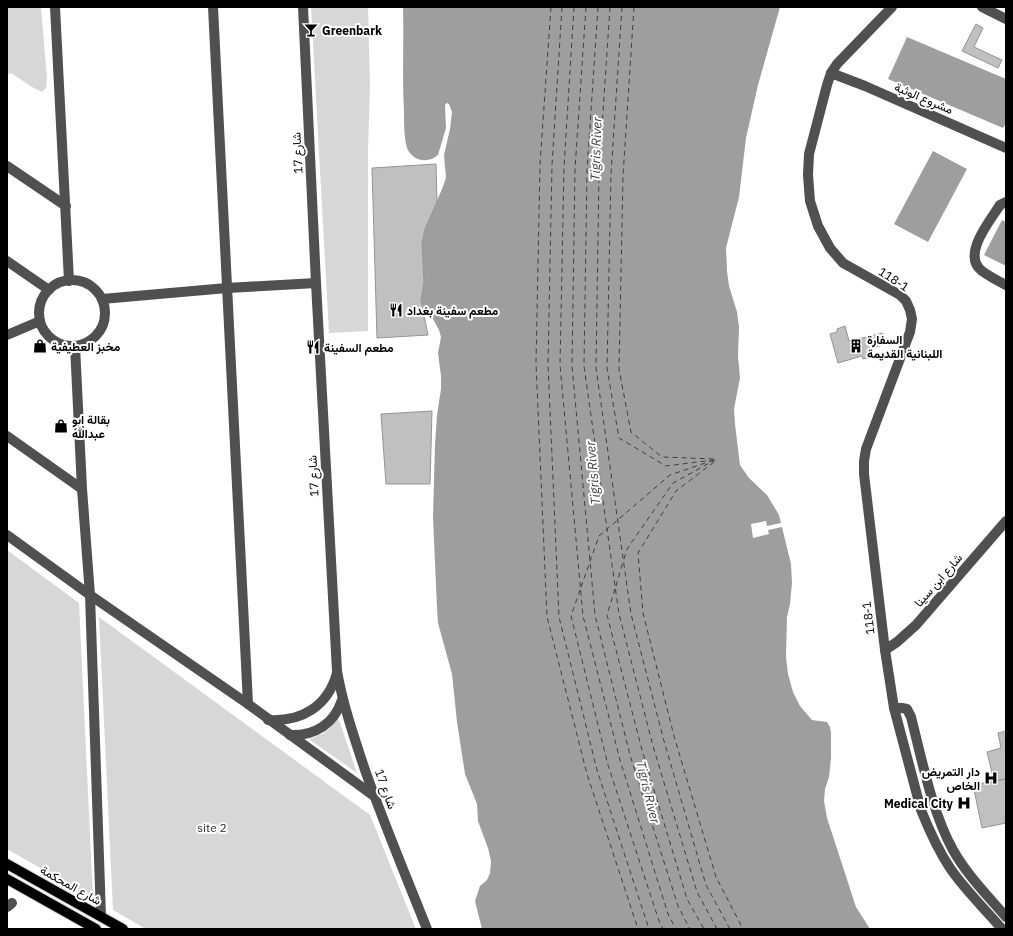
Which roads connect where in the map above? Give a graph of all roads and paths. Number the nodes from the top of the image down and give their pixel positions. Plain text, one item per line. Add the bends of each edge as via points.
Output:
1 (55, 7) edge
2 (213, 7) edge
3 (303, 7) edge
4 (892, 7) edge
5 (982, 7) edge
6 (1006, 19) edge
7 (831, 73) junction
8 (1006, 148) edge
9 (7, 166) edge
10 (1006, 202) edge
11 (66, 206) junction
12 (7, 260) edge
13 (70, 281) junction
14 (316, 283) junction
15 (1006, 285) edge
16 (227, 288) junction
17 (49, 290) junction
18 (102, 299) junction
19 (40, 320) junction
20 (7, 335) edge
21 (75, 346) junction
22 (7, 436) edge
23 (82, 489) junction
24 (1006, 521) edge
25 (7, 536) edge
26 (90, 595) junction
27 (885, 650) junction
28 (337, 671) junction
29 (342, 700) junction
30 (248, 704) junction
31 (894, 708) junction
32 (268, 720) junction
33 (290, 735) junction
34 (374, 796) junction
35 (7, 864) edge
36 (7, 879) edge
37 (102, 916) junction
38 (1006, 917) edge
39 (96, 929) edge
40 (123, 929) edge
41 (427, 929) edge
42 (1002, 929) edge

1 - 11 street
2 - 16 street
3 - 14 street, شارع 17
4 - 7 street, 118-1
5 - 6 street
7 - 8 street, مشروع الوثبة
7 - 27 street, 118-1 via 809,154 810,201 818,226 830,248 843,263 900,295 906,302 912,319 910,332 864,460
9 - 11 street
10 - 15 street via 1000,205 977,243 974,254 976,264 981,270
11 - 13 street
12 - 17 street
13 - 17 street
13 - 18 street via 83,282 94,289
14 - 16 street
14 - 28 street, شارع 17
16 - 18 street
16 - 30 street
17 - 19 street via 43,299
18 - 21 street via 105,320 101,329 95,338
19 - 20 street
19 - 21 street via 53,340
21 - 23 street
22 - 23 street
23 - 26 street
24 - 27 street, شارع ابن سينا via 916,625
25 - 26 street
26 - 30 street
26 - 37 street
27 - 31 street, 118-1
28 - 29 street, شارع 17
28 - 32 street via 330,690 317,706 294,718
29 - 33 street via 335,715 323,727 307,734
29 - 34 street, شارع 17
30 - 32 street
31 - 38 street via 906,709 911,717 934,804 947,840 968,872
31 - 42 street, 118-1 via 921,810 933,840 959,880
32 - 33 street
33 - 34 street
34 - 41 street, شارع 17
35 - 37 main road, شارع المحكمة
36 - 39 main road
37 - 40 main road, شارع المحكمة

